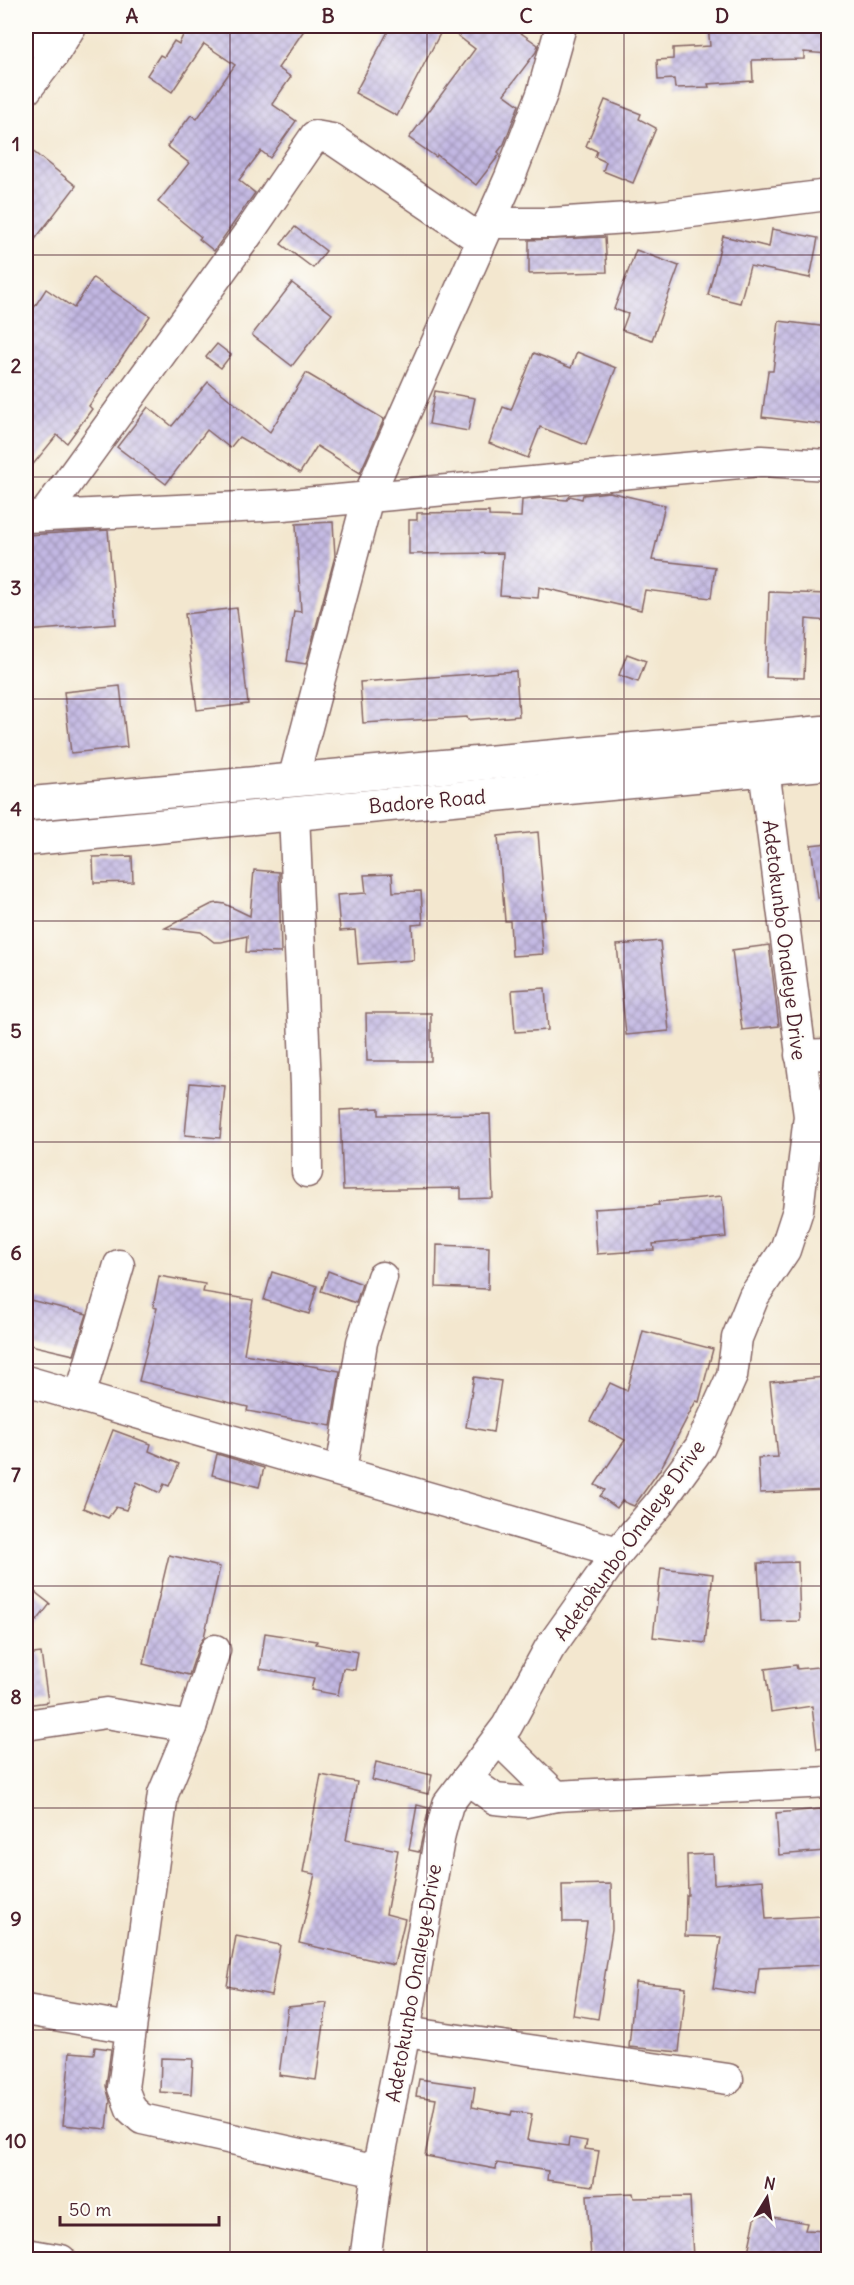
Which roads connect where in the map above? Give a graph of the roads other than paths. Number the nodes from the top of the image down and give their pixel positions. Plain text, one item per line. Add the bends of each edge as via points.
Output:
1 (71, 26) edge
2 (561, 26) edge
3 (26, 30) edge
4 (53, 55) junction
5 (26, 90) edge
6 (828, 195) edge
7 (485, 232) junction
8 (828, 465) edge
9 (368, 497) junction
10 (35, 516) edge
11 (828, 732) edge
12 (828, 763) edge
13 (764, 769) junction
14 (293, 780) junction
15 (121, 796) junction
16 (26, 804) edge
17 (294, 814) junction
18 (122, 829) junction
19 (26, 838) edge
20 (814, 1055) edge
21 (307, 1172) dead end
22 (119, 1265) dead end
23 (382, 1277) dead end
24 (26, 1381) edge
25 (80, 1396) junction
26 (341, 1472) junction
27 (618, 1552) junction
28 (215, 1650) dead end
29 (26, 1725) edge
30 (191, 1727) junction
31 (498, 1739) junction
32 (467, 1779) junction
33 (828, 1782) edge
34 (556, 1796) junction
35 (26, 2010) edge
36 (130, 2028) junction
37 (405, 2032) junction
38 (728, 2079) dead end
39 (377, 2170) junction
40 (26, 2254) edge
41 (61, 2259) edge
42 (366, 2259) edge

1 - 4 street
2 - 7 street via 542,94
3 - 4 street
4 - 5 street
6 - 7 street
7 - 9 street
7 - 10 street via 332,139 315,136 250,231
8 - 9 street via 761,461
9 - 10 street via 283,505
9 - 14 street
11 - 14 main road, Badore Road
12 - 13 main road, Badore Road
13 - 17 main road, Badore Road
13 - 20 street, Adetokunbo Onaleye Drive
14 - 15 main road, Badore Road
15 - 16 main road, Badore Road
15 - 18 main road
17 - 18 main road, Badore Road
17 - 21 street
18 - 19 main road, Badore Road
20 - 27 street, Adetokunbo Onaleye Drive via 798,1210 785,1250 754,1296 736,1338 732,1376 700,1447
22 - 25 street
23 - 26 street via 362,1342
24 - 25 street
25 - 26 street
26 - 27 street
27 - 31 street, Adetokunbo Onaleye Drive via 549,1649
28 - 30 street
29 - 30 street via 106,1713
30 - 36 street via 163,1794
31 - 32 street, Adetokunbo Onaleye Drive
31 - 34 street
32 - 34 street via 495,1799 526,1802
32 - 37 street, Adetokunbo Onaleye Drive via 448,1804 440,1834
33 - 34 street
35 - 36 street
36 - 39 street via 123,2088 131,2109 142,2119
37 - 38 street
37 - 39 street, Adetokunbo Onaleye Drive
39 - 42 street, Adetokunbo Onaleye Drive
40 - 41 street

